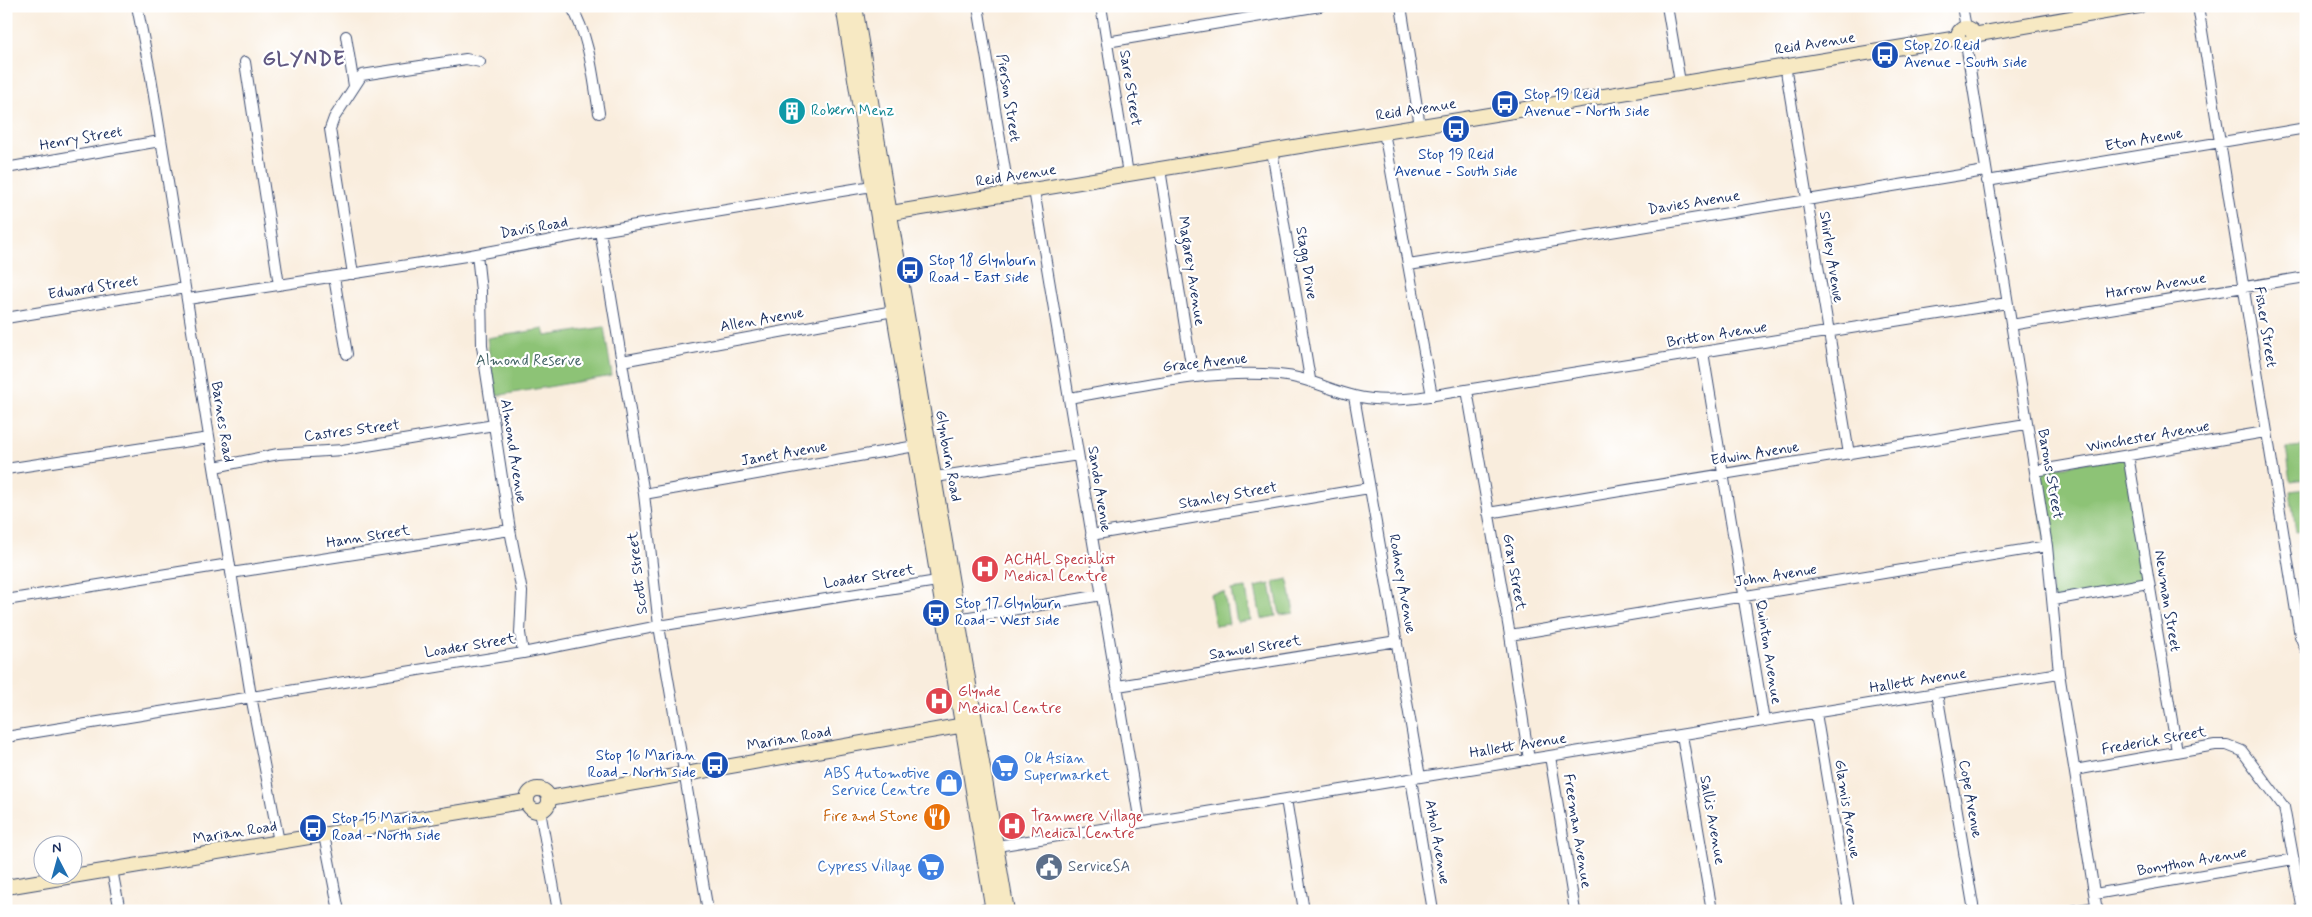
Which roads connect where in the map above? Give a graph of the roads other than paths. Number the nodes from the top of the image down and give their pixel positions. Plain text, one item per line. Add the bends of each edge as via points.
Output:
1 (137, 6) edge
2 (571, 6) edge
3 (843, 6) edge
4 (855, 6) edge
5 (978, 6) edge
6 (1101, 6) edge
7 (1320, 6) edge
8 (1401, 6) edge
9 (1667, 6) edge
10 (1962, 6) edge
11 (2139, 6) edge
12 (2198, 6) edge
13 (2124, 8) edge
14 (346, 36) dead end
15 (1966, 36) junction
16 (1107, 42) junction
17 (244, 62) dead end
18 (480, 62) dead end
19 (1785, 65) junction
20 (1680, 82) junction
21 (354, 86) junction
22 (599, 112) dead end
23 (1420, 126) junction
24 (2306, 128) edge
25 (1384, 132) junction
26 (160, 141) junction
27 (2220, 142) junction
28 (1272, 151) junction
29 (6, 168) edge
30 (1160, 169) junction
31 (1128, 174) junction
32 (1986, 176) junction
33 (880, 185) junction
34 (1034, 190) junction
35 (1009, 194) junction
36 (1807, 200) junction
37 (885, 215) junction
38 (600, 231) junction
39 (477, 254) junction
40 (1409, 265) junction
41 (353, 274) junction
42 (2306, 276) edge
43 (334, 277) junction
44 (279, 285) junction
45 (2244, 287) junction
46 (185, 288) junction
47 (188, 299) junction
48 (2007, 303) junction
49 (907, 308) junction
50 (893, 311) junction
51 (6, 318) edge
52 (2011, 325) junction
53 (1828, 332) junction
54 (1703, 352) junction
55 (347, 354) dead end
56 (622, 361) junction
57 (1193, 377) junction
58 (1310, 380) junction
59 (1467, 390) junction
60 (1354, 396) junction
61 (1432, 396) junction
62 (1069, 398) junction
63 (2026, 424) junction
64 (494, 425) junction
65 (2266, 432) junction
66 (209, 438) junction
67 (929, 444) junction
68 (914, 446) junction
69 (1849, 454) junction
70 (1078, 455) junction
71 (2128, 455) junction
72 (215, 467) junction
73 (6, 470) edge
74 (2035, 471) junction
75 (1723, 474) junction
76 (935, 477) junction
77 (920, 479) junction
78 (1369, 488) junction
79 (644, 494) junction
80 (1488, 513) junction
81 (510, 530) junction
82 (1091, 535) junction
83 (2047, 546) junction
84 (230, 569) junction
85 (937, 581) junction
86 (2148, 583) junction
87 (1102, 595) junction
88 (1744, 597) junction
89 (6, 600) edge
90 (2053, 600) junction
91 (958, 619) junction
92 (659, 626) junction
93 (1510, 635) junction
94 (1397, 641) junction
95 (2306, 650) edge
96 (523, 653) junction
97 (2059, 673) junction
98 (1118, 686) junction
99 (1937, 693) junction
100 (251, 696) junction
101 (1816, 713) junction
102 (1764, 721) junction
103 (976, 723) junction
104 (961, 725) junction
105 (1682, 735) junction
106 (6, 738) edge
107 (2177, 751) junction
108 (1550, 756) junction
109 (1529, 760) junction
110 (2075, 770) junction
111 (684, 774) junction
112 (1415, 778) junction
113 (549, 798) junction
114 (1286, 799) junction
115 (527, 801) junction
116 (540, 811) junction
117 (1140, 823) junction
118 (324, 835) junction
119 (279, 842) junction
120 (989, 848) junction
121 (2294, 860) junction
122 (112, 870) junction
123 (6, 888) edge
124 (2095, 894) junction
125 (1007, 908) edge
126 (992, 909) edge
127 (2097, 909) edge
128 (120, 911) edge
129 (339, 911) edge
130 (558, 911) edge
131 (708, 911) edge
132 (977, 911) edge
133 (1304, 911) edge
134 (1433, 911) edge
135 (1574, 911) edge
136 (1712, 911) edge
137 (1849, 911) edge
138 (1974, 911) edge
139 (2070, 911) edge
140 (2303, 911) edge

1 - 26 street, Barnes Road
2 - 22 street via 589,55
3 - 33 street, Glynburn Road
4 - 33 street, Glynburn Road
5 - 35 street, Pierson Street
6 - 16 street, Sare Street
7 - 16 street
8 - 23 street
9 - 20 street
10 - 15 street, Barons Street
11 - 13 street, Reid Avenue
12 - 27 street, Fisher Street
13 - 15 street, Reid Avenue
14 - 21 street
15 - 19 street, Reid Avenue
15 - 32 street, Barons Street
16 - 31 street, Sare Street
17 - 44 street
18 - 21 street via 466,59 367,74 361,76
19 - 20 street, Reid Avenue
19 - 36 street, Shirley Avenue
20 - 23 street, Reid Avenue
21 - 41 street via 330,127
23 - 25 street, Reid Avenue
24 - 27 street, Eton Avenue
25 - 28 street, Reid Avenue
25 - 40 street
26 - 29 street, Henry Street
26 - 46 street, Barnes Road
27 - 32 street, Eton Avenue
27 - 45 street, Fisher Street
28 - 30 street, Reid Avenue
28 - 58 street, Stagg Drive
30 - 31 street, Reid Avenue
30 - 57 street, Magarey Avenue
31 - 34 street, Reid Avenue
32 - 36 street, Davies Avenue
32 - 48 street, Barons Street
33 - 37 street, Glynburn Road
33 - 38 street, Davis Road
34 - 35 street, Reid Avenue
34 - 62 street, Sando Avenue
35 - 37 street, Reid Avenue
36 - 40 street, Davies Avenue
36 - 53 street, Shirley Avenue
37 - 49 street, Glynburn Road
37 - 50 street, Glynburn Road
38 - 39 street, Davis Road
38 - 56 street, Scott Street
39 - 41 street, Davis Road
39 - 64 street, Almond Avenue via 482,346
40 - 61 street
41 - 43 street, Davis Road
42 - 45 street, Harrow Avenue
43 - 44 street, Davis Road
43 - 55 street
44 - 47 street, Davis Road
45 - 52 street, Harrow Avenue
45 - 65 street, Fisher Street
46 - 47 street, Barnes Road
46 - 51 street, Edward Street
47 - 66 street, Barnes Road
48 - 52 street, Barons Street
48 - 53 street, Britton Avenue
49 - 50 street, Allen Avenue
49 - 67 street, Glynburn Road
50 - 56 street, Allen Avenue
50 - 68 street, Glynburn Road
52 - 63 street, Barons Street
53 - 54 street, Britton Avenue
53 - 69 street, Shirley Avenue
54 - 59 street, Britton Avenue
54 - 75 street, Quinton Avenue
56 - 79 street, Scott Street
57 - 58 street, Grace Avenue via 1256,373
57 - 62 street, Grace Avenue
58 - 60 street, Grace Avenue
59 - 61 street, Britton Avenue
59 - 80 street, Gray Street
60 - 61 street, Grace Avenue via 1395,400
60 - 78 street, Rodney Avenue
62 - 70 street, Sando Avenue
63 - 69 street, Edwin Avenue
63 - 74 street, Barons Street
64 - 72 street, Castres Street via 343,450 278,454
64 - 81 street, Almond Avenue
65 - 71 street, Winchester Avenue
65 - 95 street, Fisher Street via 2300,636
66 - 72 street, Barnes Road
66 - 73 street
67 - 68 street, Janet Avenue
67 - 76 street, Glynburn Road
68 - 77 street, Glynburn Road
68 - 79 street, Janet Avenue
69 - 75 street, Edwin Avenue
70 - 76 street
70 - 82 street, Sando Avenue
71 - 74 street, Winchester Avenue
71 - 86 street, Newman Street
72 - 84 street, Barnes Road
74 - 83 street, Barons Street
75 - 80 street, Edwin Avenue
75 - 88 street, Quinton Avenue
76 - 77 street
76 - 91 street, Glynburn Road
77 - 85 street, Glynburn Road
78 - 82 street, Stanley Street
78 - 94 street, Rodney Avenue
79 - 92 street, Scott Street
80 - 93 street, Gray Street
81 - 84 street, Hann Street
81 - 96 street, Almond Avenue via 522,592 520,633
82 - 87 street, Sando Avenue
83 - 88 street, John Avenue
83 - 90 street, Barons Street
84 - 89 street, Hann Street
84 - 100 street, Barnes Road
85 - 92 street, Loader Street
85 - 104 street, Glynburn Road
86 - 90 street
86 - 107 street, Newman Street
87 - 91 street
87 - 98 street, Sando Avenue
88 - 93 street, John Avenue
88 - 102 street, Quinton Avenue
90 - 97 street, Barons Street
91 - 103 street, Glynburn Road
92 - 96 street, Loader Street
92 - 111 street, Scott Street
93 - 109 street, Gray Street
94 - 98 street, Samuel Street
94 - 112 street, Rodney Avenue
96 - 100 street, Loader Street
97 - 99 street, Hallett Avenue
97 - 110 street, Barons Street
98 - 117 street, Sando Avenue
99 - 101 street, Hallett Avenue
99 - 138 street, Cope Avenue
100 - 106 street, Loader Street
100 - 119 street, Barnes Road
101 - 102 street, Hallett Avenue
101 - 137 street, Glamis Avenue
102 - 105 street, Hallett Avenue
103 - 104 street, Marian Road
103 - 120 street, Glynburn Road
104 - 111 street, Marian Road
104 - 120 street, Glynburn Road
105 - 108 street, Hallett Avenue
105 - 136 street, Sallis Avenue
107 - 110 street, Frederick Street
107 - 121 street, Frederick Street via 2227,745 2242,751 2284,807
108 - 109 street, Hallett Avenue
108 - 135 street, Freeman Avenue
109 - 112 street, Hallett Avenue
110 - 124 street, Barons Street
111 - 113 street, Marian Road
111 - 131 street, Scott Street
112 - 114 street, Hallett Avenue
112 - 134 street, Athol Avenue
113 - 115 street via 544,790 539,789 530,793
113 - 116 street via 547,807
114 - 117 street, Hallett Avenue
114 - 133 street
115 - 116 street via 531,808
115 - 118 street, Marian Road
116 - 130 street
117 - 120 street, Hallett Avenue
118 - 119 street, Marian Road
118 - 129 street
119 - 122 street, Marian Road
120 - 125 street, Glynburn Road
120 - 126 street, Glynburn Road
121 - 124 street, Bonython Avenue
121 - 140 street, Frederick Street
122 - 123 street, Marian Road
122 - 128 street
124 - 127 street, Barons Street
125 - 126 street
126 - 132 street
127 - 139 street

